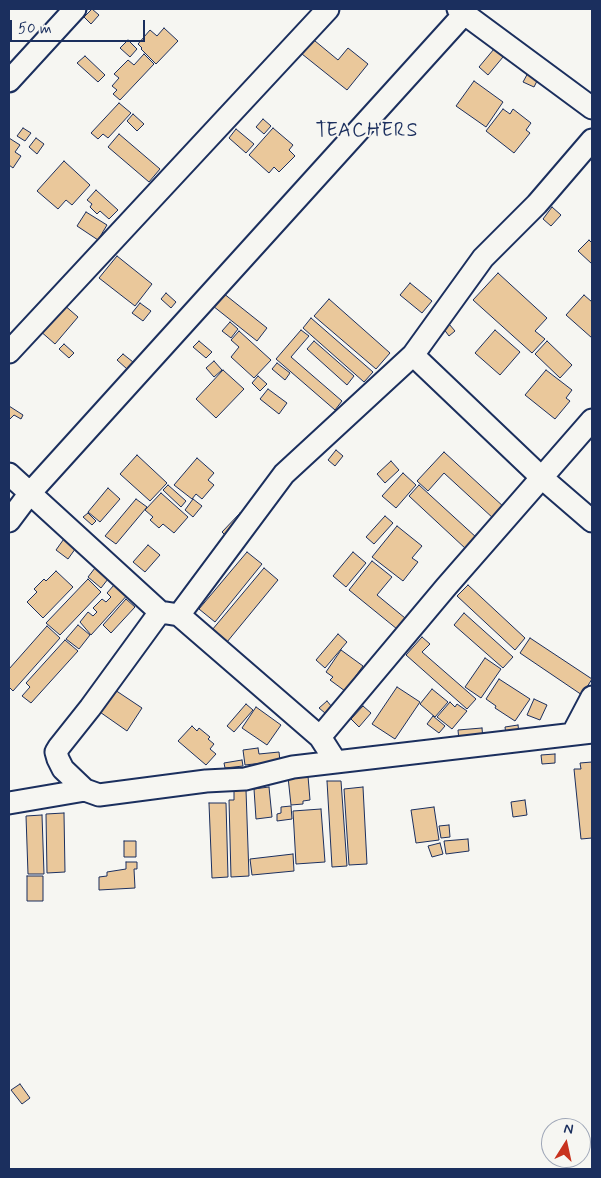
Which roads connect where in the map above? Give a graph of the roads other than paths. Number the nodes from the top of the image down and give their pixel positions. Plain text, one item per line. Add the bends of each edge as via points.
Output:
1 (75, 9) edge
2 (328, 9) edge
3 (462, 11) edge
4 (9, 81) edge
5 (592, 108) edge
6 (592, 140) edge
7 (9, 352) edge
8 (413, 355) junction
9 (592, 420) edge
10 (9, 474) edge
11 (541, 477) junction
12 (30, 493) junction
13 (9, 521) edge
14 (592, 521) edge
15 (170, 614) junction
16 (592, 697) edge
17 (583, 733) edge
18 (320, 737) junction
19 (336, 762) junction
20 (85, 790) junction
21 (9, 802) edge

1 - 4 street
2 - 7 street
3 - 5 street
3 - 12 street
6 - 8 street via 537,204 483,258
8 - 11 street
8 - 15 street via 284,474
9 - 11 street
10 - 12 street
11 - 14 street
11 - 18 street
12 - 13 street
12 - 15 street
15 - 18 street
15 - 20 street via 56,752 63,769
16 - 17 street
17 - 19 street
18 - 19 street
19 - 20 street via 293,766 245,779 99,795
20 - 21 street

